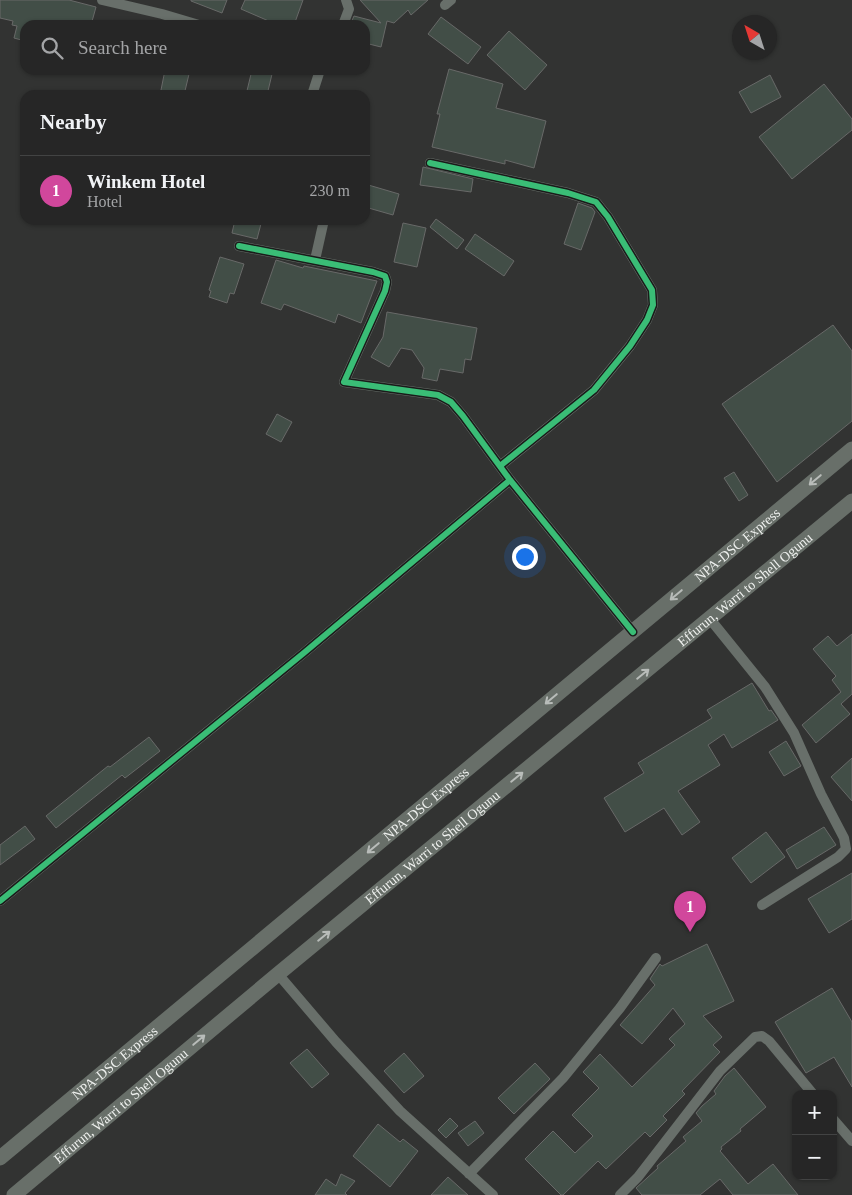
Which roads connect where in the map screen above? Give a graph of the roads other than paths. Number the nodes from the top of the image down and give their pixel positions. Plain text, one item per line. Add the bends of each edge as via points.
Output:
1 (102, 0) edge
2 (346, 0) edge
3 (182, 20) edge
4 (345, 20) edge
5 (318, 75) edge
6 (314, 90) edge
7 (430, 163) dead end
8 (323, 225) edge
9 (239, 246) dead end
10 (315, 260) junction
11 (852, 449) edge
12 (500, 466) junction
13 (510, 480) junction
14 (852, 501) edge
15 (710, 619) junction
16 (633, 632) junction
17 (0, 901) edge
18 (762, 905) dead end
19 (656, 958) dead end
20 (278, 974) junction
21 (810, 1090) edge
22 (837, 1124) edge
23 (852, 1141) edge
24 (0, 1158) edge
25 (469, 1174) junction
26 (14, 1195) edge
27 (493, 1195) edge
28 (620, 1195) edge

1 - 3 street
2 - 4 street via 349,9
5 - 6 street
7 - 12 street via 596,202 652,290 653,305 647,320 594,390
8 - 10 street
9 - 10 street
10 - 12 street via 373,272 385,276 387,282 344,382 444,398 463,416
11 -> 16 main road, NPA-DSC Express
12 - 13 street
13 - 16 street
13 - 17 street
14 - 15 main road, Effurun, Warri to Shell Ogunu
15 - 18 street via 765,687 794,733 844,838 846,849 838,857
20 -> 15 main road, Effurun, Warri to Shell Ogunu
16 -> 24 main road, NPA-DSC Express
19 - 25 street via 562,1078
20 - 25 street via 400,1111
26 -> 20 main road, Effurun, Warri to Shell Ogunu
21 - 28 street via 769,1041 762,1036 755,1037 720,1071 638,1177
22 - 23 street
25 - 27 street

